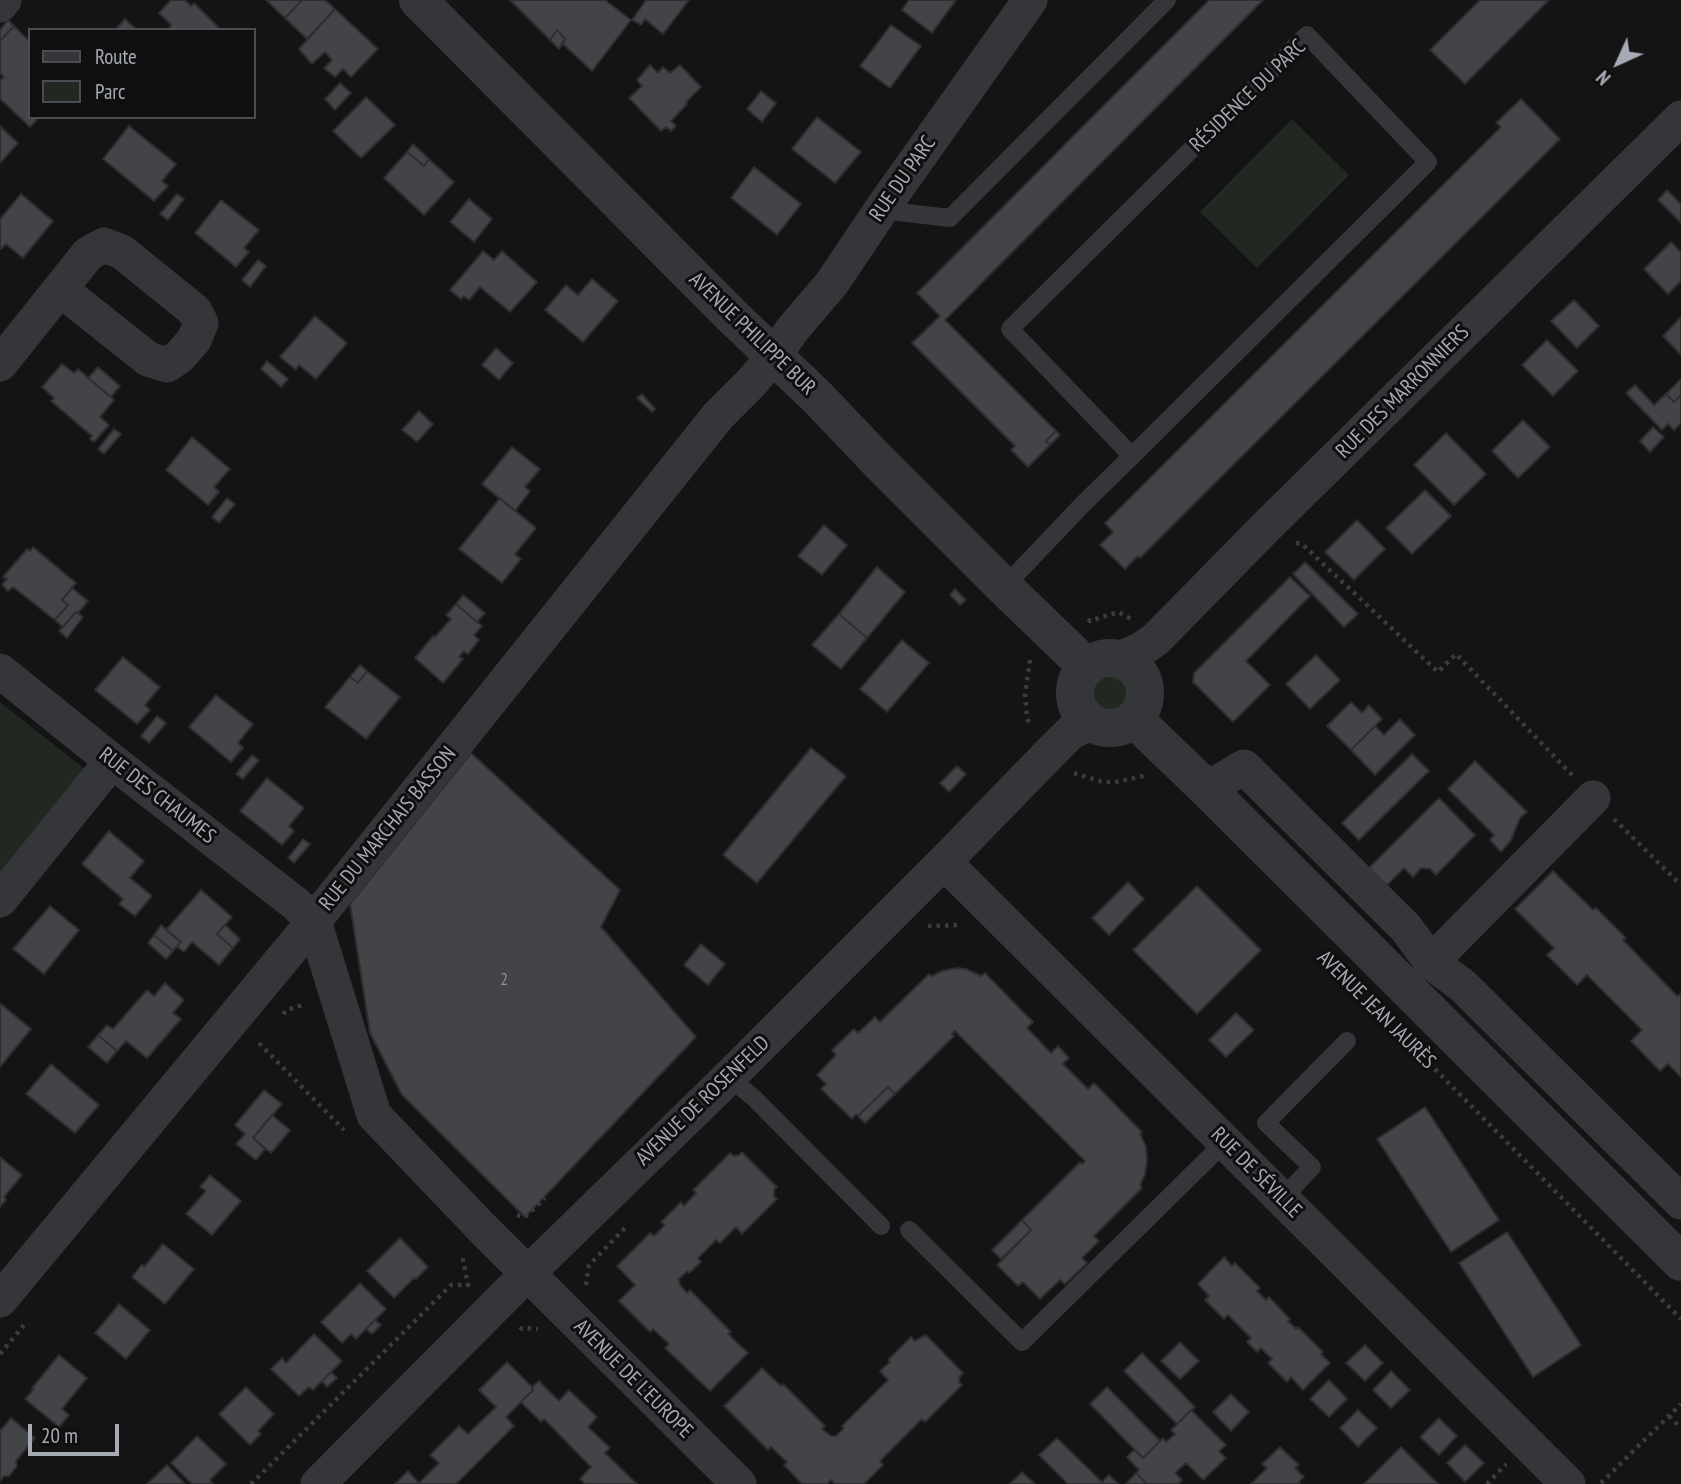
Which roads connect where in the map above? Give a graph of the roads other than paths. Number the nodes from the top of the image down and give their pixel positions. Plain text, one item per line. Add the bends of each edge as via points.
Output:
1 (4, 0) edge
2 (418, 0) edge
3 (1030, 0) edge
4 (1167, 0) edge
5 (0, 5) edge
6 (1681, 118) edge
7 (881, 209) junction
8 (60, 289) dead end
9 (774, 356) junction
10 (0, 364) edge
11 (1132, 456) junction
12 (1004, 587) junction
13 (1103, 663) junction
14 (0, 671) edge
15 (1134, 719) junction
16 (1091, 723) junction
17 (112, 761) junction
18 (1207, 789) junction
19 (1593, 798) road end
20 (944, 862) junction
21 (0, 900) edge
22 (314, 921) junction
23 (1431, 962) junction
24 (1347, 1041) dead end
25 (729, 1077) junction
26 (1225, 1142) junction
27 (1282, 1199) junction
28 (1681, 1202) edge
29 (880, 1226) dead end
30 (909, 1230) dead end
31 (1681, 1262) edge
32 (527, 1274) junction
33 (0, 1300) edge
34 (318, 1484) edge
35 (739, 1484) edge
36 (1568, 1484) edge

1 - 5 street
2 - 9 street, AVENUE PHILIPPE BUR
3 - 7 street, RUE DU PARC
4 - 7 lane via 950,218
6 - 13 street, RUE DES MARRONNIERS via 1156,639
7 - 9 street, RUE DU PARC via 832,283
8 - 10 street
9 - 12 street, AVENUE PHILIPPE BUR
9 - 22 street, RUE DU MARCHAIS BASSON via 718,416
11 - 11 lane, RÉSIDENCE DU PARC via 1429,162 1307,35 1010,329
11 - 12 lane, RÉSIDENCE DU PARC
12 - 13 street, AVENUE PHILIPPE BUR
13 - 15 street via 1131,664 1138,671 1145,691
13 - 16 street via 1080,675 1076,685 1077,706
14 - 17 street, RUE DES CHAUMES
15 - 16 street via 1113,728
15 - 18 street, AVENUE JEAN JAURÈS
16 - 20 street, AVENUE DE ROSENFELD via 1070,733
17 - 21 street
17 - 22 street, RUE DES CHAUMES
18 - 23 street via 1244,767 1406,928
18 - 31 street, AVENUE JEAN JAURÈS
19 - 23 street
20 - 25 street, AVENUE DE ROSENFELD
20 - 26 street, RUE DE SÉVILLE
22 - 32 street, AVENUE DE L'EUROPE via 374,1115
22 - 33 street, RUE DU MARCHAIS BASSON
23 - 28 street via 1463,986
24 - 27 lane via 1266,1123 1312,1167
25 - 29 lane
25 - 32 street, AVENUE DE ROSENFELD
26 - 27 street, RUE DE SÉVILLE
26 - 30 lane via 1022,1342
27 - 36 street, RUE DE SÉVILLE
32 - 34 street, AVENUE DE ROSENFELD
32 - 35 street, AVENUE DE L'EUROPE

